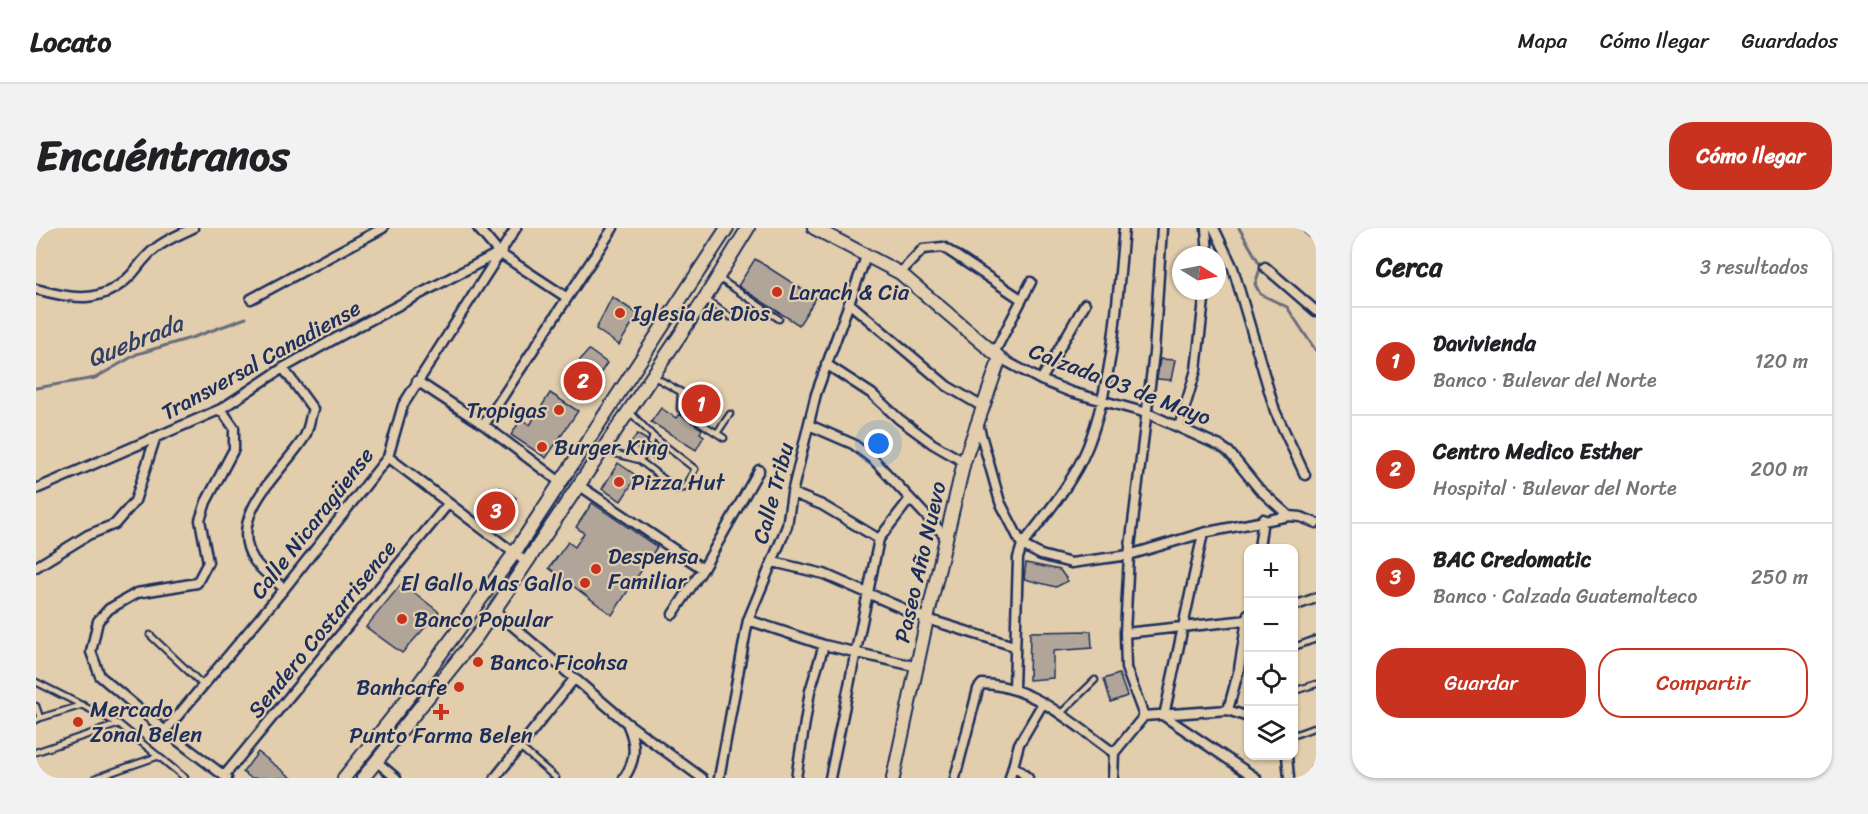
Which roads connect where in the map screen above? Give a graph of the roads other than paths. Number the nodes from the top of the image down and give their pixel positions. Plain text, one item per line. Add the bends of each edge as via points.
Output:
1 (193, 228) edge
2 (383, 228) edge
3 (478, 228) edge
4 (516, 228) edge
5 (613, 228) edge
6 (727, 228) edge
7 (748, 228) edge
8 (814, 228) edge
9 (1124, 228) edge
10 (1162, 228) edge
11 (1206, 228) edge
12 (1214, 228) edge
13 (1308, 228) edge
14 (1316, 235) edge
15 (1207, 246) edge
16 (499, 253) junction
17 (867, 254) junction
18 (1265, 267) dead end
19 (900, 273) junction
20 (717, 277) junction
21 (1031, 282) dead end
22 (36, 288) edge
23 (566, 297) junction
24 (705, 298) junction
25 (251, 299) dead end
26 (1021, 299) junction
27 (1204, 300) edge
28 (849, 303) junction
29 (1085, 304) dead end
30 (1316, 311) edge
31 (730, 317) dead end
32 (779, 319) dead end
33 (997, 356) junction
34 (826, 364) junction
35 (283, 368) junction
36 (650, 375) junction
37 (1041, 380) junction
38 (417, 381) junction
39 (1101, 400) junction
40 (983, 407) junction
41 (221, 408) junction
42 (628, 410) junction
43 (1147, 413) junction
44 (730, 414) dead end
45 (978, 424) junction
46 (484, 425) junction
47 (809, 425) junction
48 (1179, 427) junction
49 (717, 434) junction
50 (654, 437) junction
51 (724, 438) dead end
52 (156, 439) junction
53 (651, 443) dead end
54 (603, 450) junction
55 (645, 454) dead end
56 (388, 457) junction
57 (639, 460) junction
58 (964, 462) junction
59 (759, 470) dead end
60 (1305, 475) dead end
61 (560, 482) junction
62 (580, 486) junction
63 (36, 489) edge
64 (792, 493) junction
65 (909, 500) junction
66 (448, 504) junction
67 (1289, 516) junction
68 (1263, 519) junction
69 (1316, 522) edge
70 (1203, 533) junction
71 (946, 537) junction
72 (879, 539) junction
73 (1260, 544) edge
74 (1022, 545) junction
75 (513, 555) junction
76 (1129, 555) junction
77 (526, 562) junction
78 (773, 562) junction
79 (36, 567) edge
80 (704, 569) junction
81 (284, 589) junction
82 (867, 593) junction
83 (1316, 598) edge
84 (1298, 604) edge
85 (494, 610) junction
86 (673, 614) dead end
87 (1244, 618) edge
88 (748, 620) junction
89 (927, 620) junction
90 (1184, 628) junction
91 (1125, 633) junction
92 (150, 635) dead end
93 (1316, 639) edge
94 (1244, 640) edge
95 (824, 645) junction
96 (1298, 645) edge
97 (1014, 646) junction
98 (855, 651) junction
99 (918, 666) junction
100 (574, 679) junction
101 (1095, 680) dead end
102 (36, 682) edge
103 (1316, 684) edge
104 (204, 686) junction
105 (1014, 687) junction
106 (1298, 690) edge
107 (1043, 703) junction
108 (83, 705) junction
109 (36, 706) edge
110 (1227, 710) junction
111 (1163, 713) junction
112 (1059, 715) junction
113 (1144, 716) junction
114 (1244, 716) edge
115 (38, 719) edge
116 (627, 723) junction
117 (119, 724) junction
118 (1316, 728) edge
119 (165, 731) junction
120 (1298, 733) edge
121 (520, 747) junction
122 (36, 752) edge
123 (1114, 753) junction
124 (159, 756) junction
125 (1287, 760) edge
126 (377, 762) junction
127 (1014, 766) junction
128 (225, 777) edge
129 (95, 778) edge
130 (184, 778) edge
131 (344, 778) edge
132 (363, 778) edge
133 (396, 778) edge
134 (495, 778) edge
135 (556, 778) edge
136 (624, 778) edge
137 (702, 778) edge
138 (719, 778) edge
139 (796, 778) edge
140 (830, 778) edge
141 (893, 778) edge
142 (955, 778) edge
143 (1010, 778) edge
144 (1028, 778) edge
145 (1113, 778) edge
146 (1256, 778) edge
147 (1289, 778) edge

1 - 22 street via 157,247 113,288 93,296 70,298
2 - 25 street
3 - 16 street
4 - 16 street, Calle Nicaragüense
5 - 23 street
6 - 61 main road
7 - 20 main road
8 - 17 main road, Calzada 03 de Mayo
9 - 39 street via 1113,335
10 - 43 street
11 - 15 street
12 - 60 street via 1233,268 1275,411
13 - 14 street
16 - 23 street
16 - 35 street, Transversal Canadiense
16 - 38 street, Calle Nicaragüense
17 - 19 main road, Calzada 03 de Mayo
17 - 28 street, Calle Tribu
18 - 30 street
19 - 26 street via 923,249 943,247
19 - 33 main road, Calzada 03 de Mayo
20 - 24 main road
20 - 32 lane
21 - 26 street, Paseo Año Nuevo
23 - 46 street
24 - 31 lane
24 - 36 main road
26 - 33 street, Paseo Año Nuevo
27 - 48 street via 1196,370
28 - 34 street, Calle Tribu
28 - 40 street via 947,386
29 - 37 street
33 - 37 street, Calzada 03 de Mayo
33 - 40 main road, Paseo Año Nuevo
34 - 47 street, Calle Tribu
34 - 58 street via 872,394 933,444
35 - 41 street, Transversal Canadiense
35 - 81 street via 313,409 305,435 257,500 248,548 255,561
36 - 42 main road
36 - 49 lane via 681,392 680,409
37 - 39 street, Calzada 03 de Mayo
38 - 46 street
38 - 56 street, Calle Nicaragüense via 400,412
39 - 43 street, Calzada 03 de Mayo
39 - 74 street via 1088,447 1051,510
40 - 45 main road, Paseo Año Nuevo
41 - 52 street, Transversal Canadiense
41 - 119 street via 234,428 234,449 200,520 208,562 202,575 197,583 137,592 109,609 98,621 92,643 91,652 100,676
42 - 50 lane
42 - 54 main road
43 - 48 street, Calzada 03 de Mayo
43 - 76 street
44 - 49 lane
45 - 58 main road, Paseo Año Nuevo
45 - 74 street via 1000,502
46 - 61 street
47 - 64 street, Calle Tribu
47 - 65 street via 853,444 874,460
48 - 67 street, Calzada 03 de Mayo via 1229,452 1259,489
49 - 51 lane
50 - 53 lane
50 - 57 lane via 695,469 684,488 677,489
52 - 63 street, Transversal Canadiense
52 - 79 street via 135,501 115,524 88,535
54 - 57 lane
54 - 62 main road
55 - 57 lane
56 - 66 street
56 - 81 street, Calle Nicaragüense
58 - 71 main road, Paseo Año Nuevo
59 - 80 street
61 - 75 main road
62 - 77 main road
62 - 80 street
64 - 72 street
64 - 78 street, Calle Tribu via 787,526
65 - 71 street
65 - 72 street
66 - 75 street
66 - 128 street, Sendero Costarrisence
67 - 68 street
67 - 69 street, Calzada 03 de Mayo
68 - 70 street
68 - 73 street
70 - 76 street
70 - 90 street
71 - 89 main road, Paseo Año Nuevo
72 - 82 street
74 - 76 street via 1062,563
74 - 97 street
75 - 77 street
75 - 131 main road
76 - 91 street
77 - 85 main road
78 - 82 street via 824,574
78 - 88 street, Calle Tribu
80 - 86 street
81 - 104 street, Calle Nicaragüense
82 - 89 street
82 - 98 street
83 - 84 street
85 - 100 street
85 - 126 main road
87 - 90 street
88 - 95 street
88 - 138 street, Calle Tribu
89 - 97 street
89 - 99 main road, Paseo Año Nuevo
90 - 91 street
90 - 111 street
91 - 113 street via 1125,668
92 - 104 lane
93 - 96 lane
94 - 110 street
95 - 98 street
95 - 139 street via 810,691
97 - 105 street
98 - 99 street
98 - 140 street
99 - 141 main road, Paseo Año Nuevo
100 - 116 street
100 - 121 street
101 - 112 lane
102 - 108 lane
103 - 106 lane
104 - 119 street, Calle Nicaragüense
105 - 107 street
105 - 142 street via 982,684 978,689
107 - 112 street
107 - 127 street via 1018,744
108 - 115 lane
108 - 117 lane
109 - 115 lane
110 - 111 street
110 - 114 street
111 - 113 street
111 - 146 street via 1165,719
112 - 123 street
113 - 123 street
116 - 136 street via 635,752
116 - 137 street
117 - 122 lane
117 - 124 lane
118 - 120 lane
119 - 128 street
121 - 134 street
121 - 135 lane
123 - 145 street
124 - 129 lane
124 - 130 lane
125 - 147 street
126 - 132 main road
126 - 133 street
127 - 143 street
127 - 144 street

